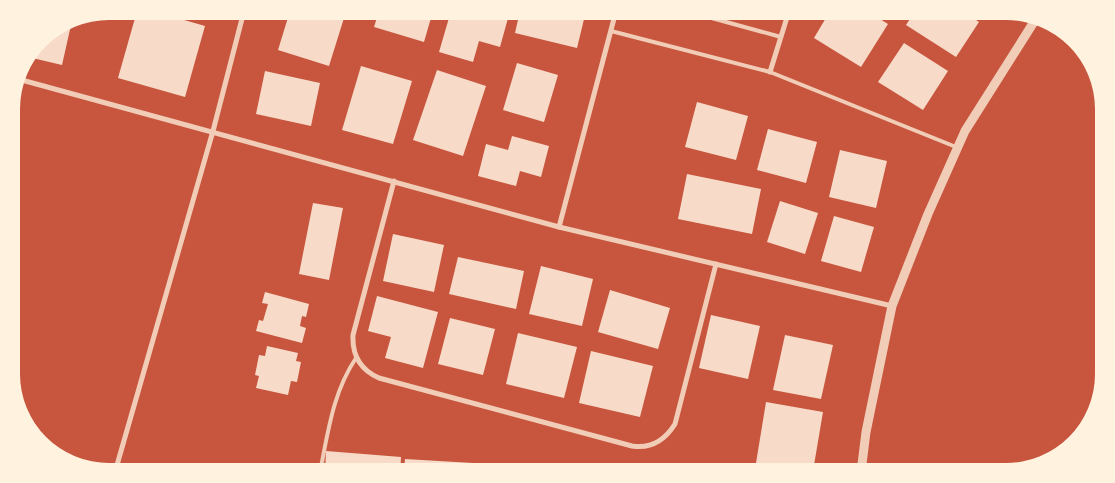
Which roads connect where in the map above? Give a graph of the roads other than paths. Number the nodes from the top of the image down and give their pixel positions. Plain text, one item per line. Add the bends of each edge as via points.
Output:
1 (242, 20) edge
2 (613, 20) edge
3 (719, 20) edge
4 (786, 20) edge
5 (1032, 24) edge
6 (610, 31) junction
7 (781, 37) junction
8 (770, 72) junction
9 (25, 81) edge
10 (213, 131) junction
11 (958, 148) junction
12 (394, 181) junction
13 (559, 227) junction
14 (716, 264) junction
15 (892, 306) junction
16 (356, 358) junction
17 (118, 463) edge
18 (322, 463) edge
19 (862, 463) edge

1 - 10 street
2 - 6 street
3 - 7 lane
4 - 7 street
5 - 11 street via 980,106
6 - 8 lane
6 - 13 street
7 - 8 street
8 - 11 lane
9 - 10 street
10 - 12 street
10 - 17 street
11 - 15 street
12 - 13 street
12 - 16 street via 353,335
13 - 14 street
14 - 15 street
14 - 16 street via 675,424 663,439 648,446 632,446 379,378
15 - 19 street
16 - 18 lane via 336,397

